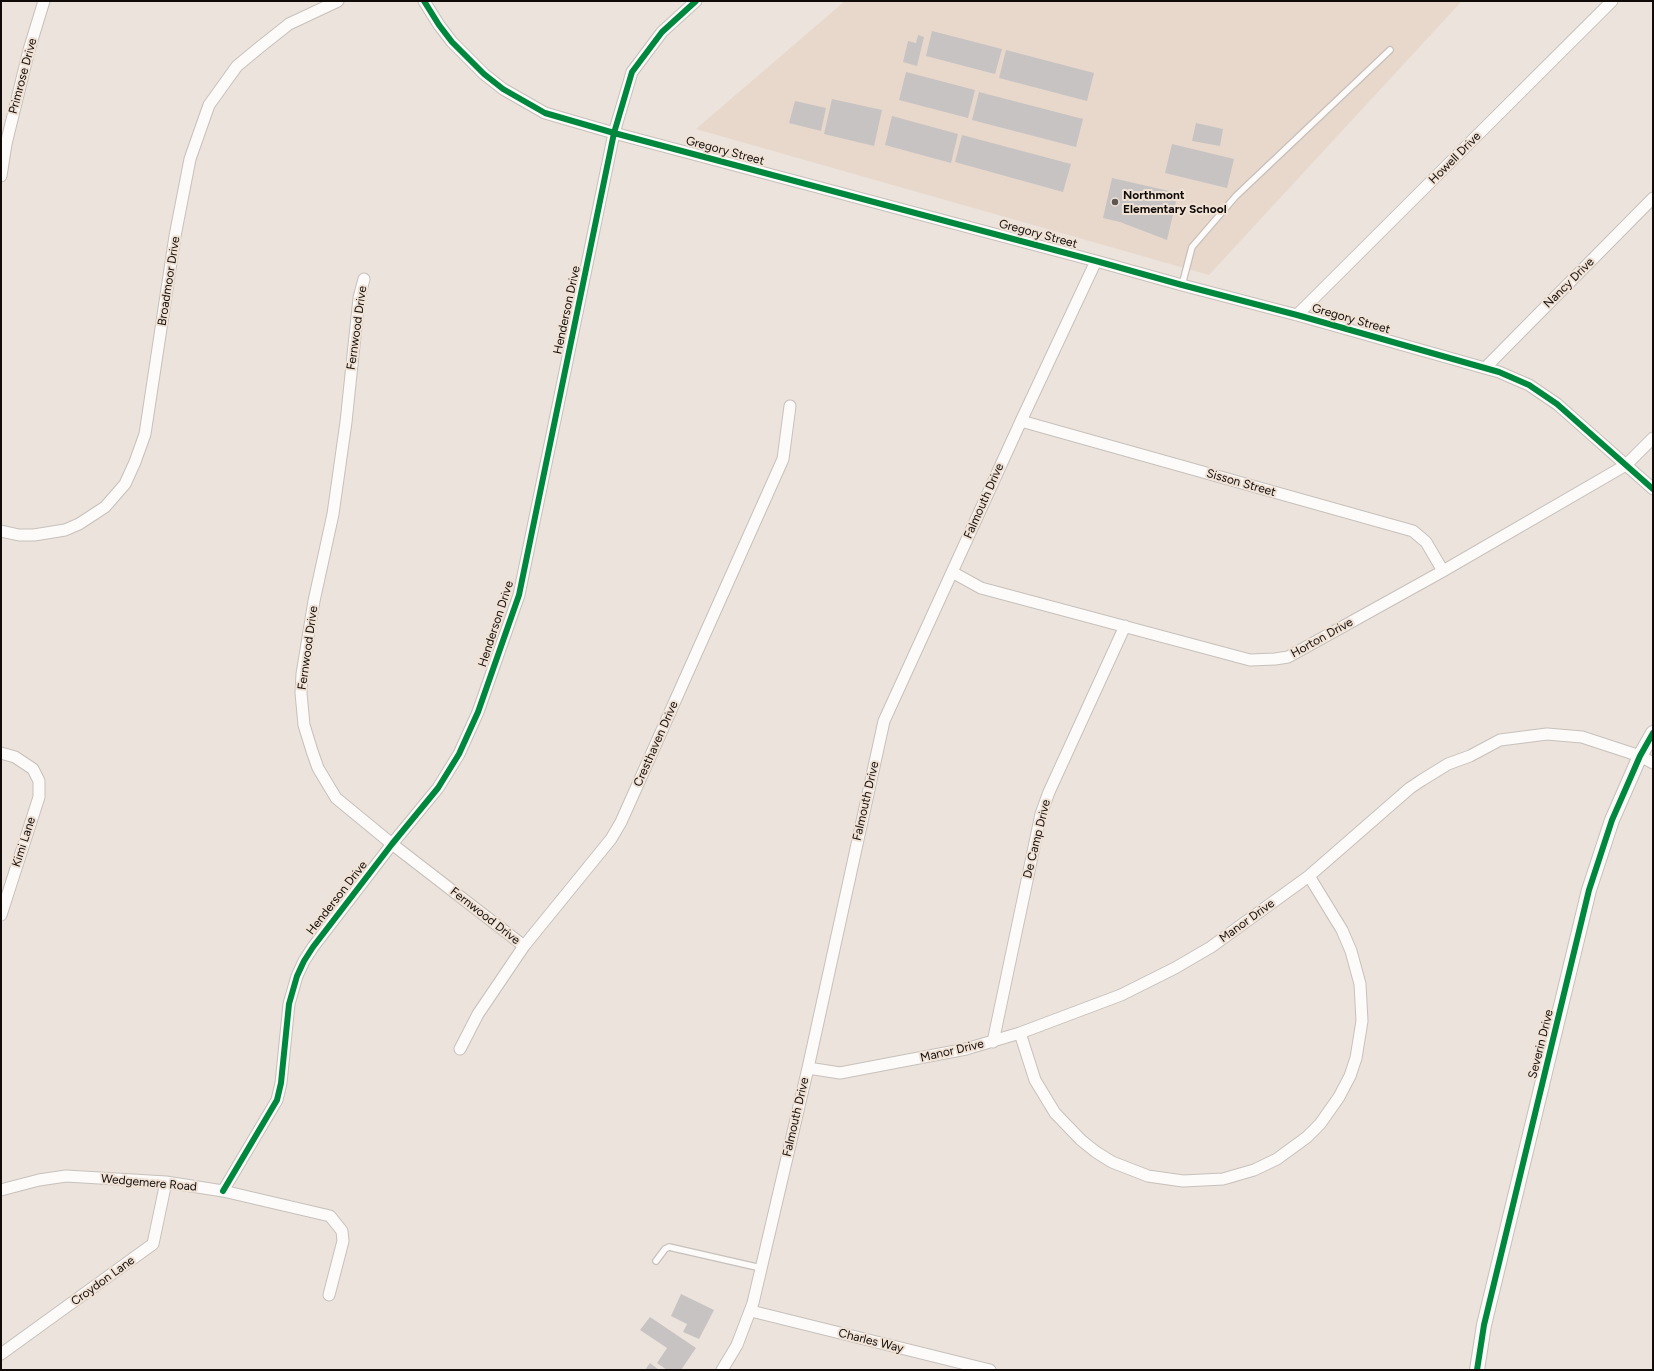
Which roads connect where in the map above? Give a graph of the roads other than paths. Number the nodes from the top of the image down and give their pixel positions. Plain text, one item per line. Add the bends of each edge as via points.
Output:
1 (44, 1) edge
2 (338, 1) edge
3 (424, 1) edge
4 (696, 1) edge
5 (1612, 1) edge
6 (1390, 50) dead end
7 (614, 133) junction
8 (1, 176) edge
9 (1653, 198) edge
10 (1096, 261) junction
11 (364, 279) dead end
12 (1182, 285) junction
13 (1297, 315) junction
14 (1484, 368) junction
15 (790, 406) dead end
16 (1020, 421) junction
17 (1653, 438) edge
18 (1626, 465) junction
19 (1653, 489) edge
20 (1, 531) edge
21 (1443, 571) junction
22 (952, 572) junction
23 (1125, 626) junction
24 (1653, 733) edge
25 (1, 753) edge
26 (1640, 756) junction
27 (1653, 763) edge
28 (392, 844) junction
29 (1309, 876) junction
30 (1, 915) edge
31 (524, 946) junction
32 (1020, 1033) junction
33 (993, 1042) junction
34 (460, 1049) dead end
35 (808, 1068) junction
36 (166, 1182) junction
37 (1, 1190) edge
38 (223, 1191) junction
39 (656, 1261) dead end
40 (761, 1268) junction
41 (329, 1295) dead end
42 (751, 1311) junction
43 (1, 1354) edge
44 (722, 1370) edge
45 (990, 1370) edge
46 (1477, 1370) edge

1 - 8 street, Primrose Drive via 29,50 6,144
2 - 20 street, Broadmoor Drive via 289,24 255,50 237,66 210,105 190,158 175,236 149,414 136,462 125,484 105,507 65,530 34,535
3 - 7 street, Gregory Street via 452,42 503,89 545,113
4 - 7 street, Henderson Drive via 662,32 632,72
5 - 13 street, Howell Drive
6 - 12 lane via 1236,196 1192,247
7 - 10 street, Gregory Street
7 - 28 street, Henderson Drive via 519,595 478,712 459,754 438,788
9 - 14 street, Nancy Drive
10 - 12 street, Gregory Street
10 - 16 street, Falmouth Drive
11 - 28 street, Fernwood Drive via 359,298 333,514 314,601 301,693 306,732 316,762 336,798
12 - 13 street, Gregory Street
13 - 14 street, Gregory Street
14 - 18 street, Gregory Street via 1513,377 1543,394
15 - 31 street, Cresthaven Drive via 784,459 621,822 611,839
16 - 21 street, Sisson Street via 1413,531 1426,542
16 - 22 street, Falmouth Drive
17 - 18 street, Horton Drive
18 - 19 street, Gregory Street
18 - 21 street, Horton Drive
21 - 23 street, Horton Drive via 1288,657 1275,660 1250,660
22 - 23 street, Horton Drive via 981,588
22 - 35 street, Falmouth Drive via 884,721
23 - 33 street, De Camp Drive via 1041,814
24 - 26 street, Severin Drive
25 - 30 street, Kimi Lane via 15,757 33,769 39,781 39,797
26 - 27 street, Manor Drive
26 - 29 street, Manor Drive via 1582,737 1547,734 1500,740 1448,764 1410,788
26 - 46 street, Severin Drive via 1612,820 1590,890 1484,1325
28 - 31 street, Fernwood Drive
28 - 38 street, Henderson Drive via 313,947 299,971 291,992 277,1100
29 - 32 street, Manor Drive via 1211,947 1175,968 1121,996
29 - 32 street via 1342,930 1356,965 1362,1002 1360,1040 1350,1076 1332,1109 1307,1137 1277,1159 1254,1170 1223,1179 1190,1181 1148,1176 1112,1162 1080,1140 1055,1112 1035,1080
31 - 34 street, Cresthaven Drive via 478,1014
32 - 33 street, Manor Drive
33 - 35 street, Manor Drive via 930,1057 840,1073
35 - 40 street, Falmouth Drive
36 - 37 street, Wedgemere Road via 66,1176
36 - 38 street, Wedgemere Road
36 - 43 street, Croydon Lane via 153,1244
38 - 41 street, Wedgemere Road via 330,1216 342,1231 343,1241
39 - 40 lane via 669,1246
40 - 42 street, Falmouth Drive
42 - 44 street, Falmouth Drive
42 - 45 street, Charles Way

